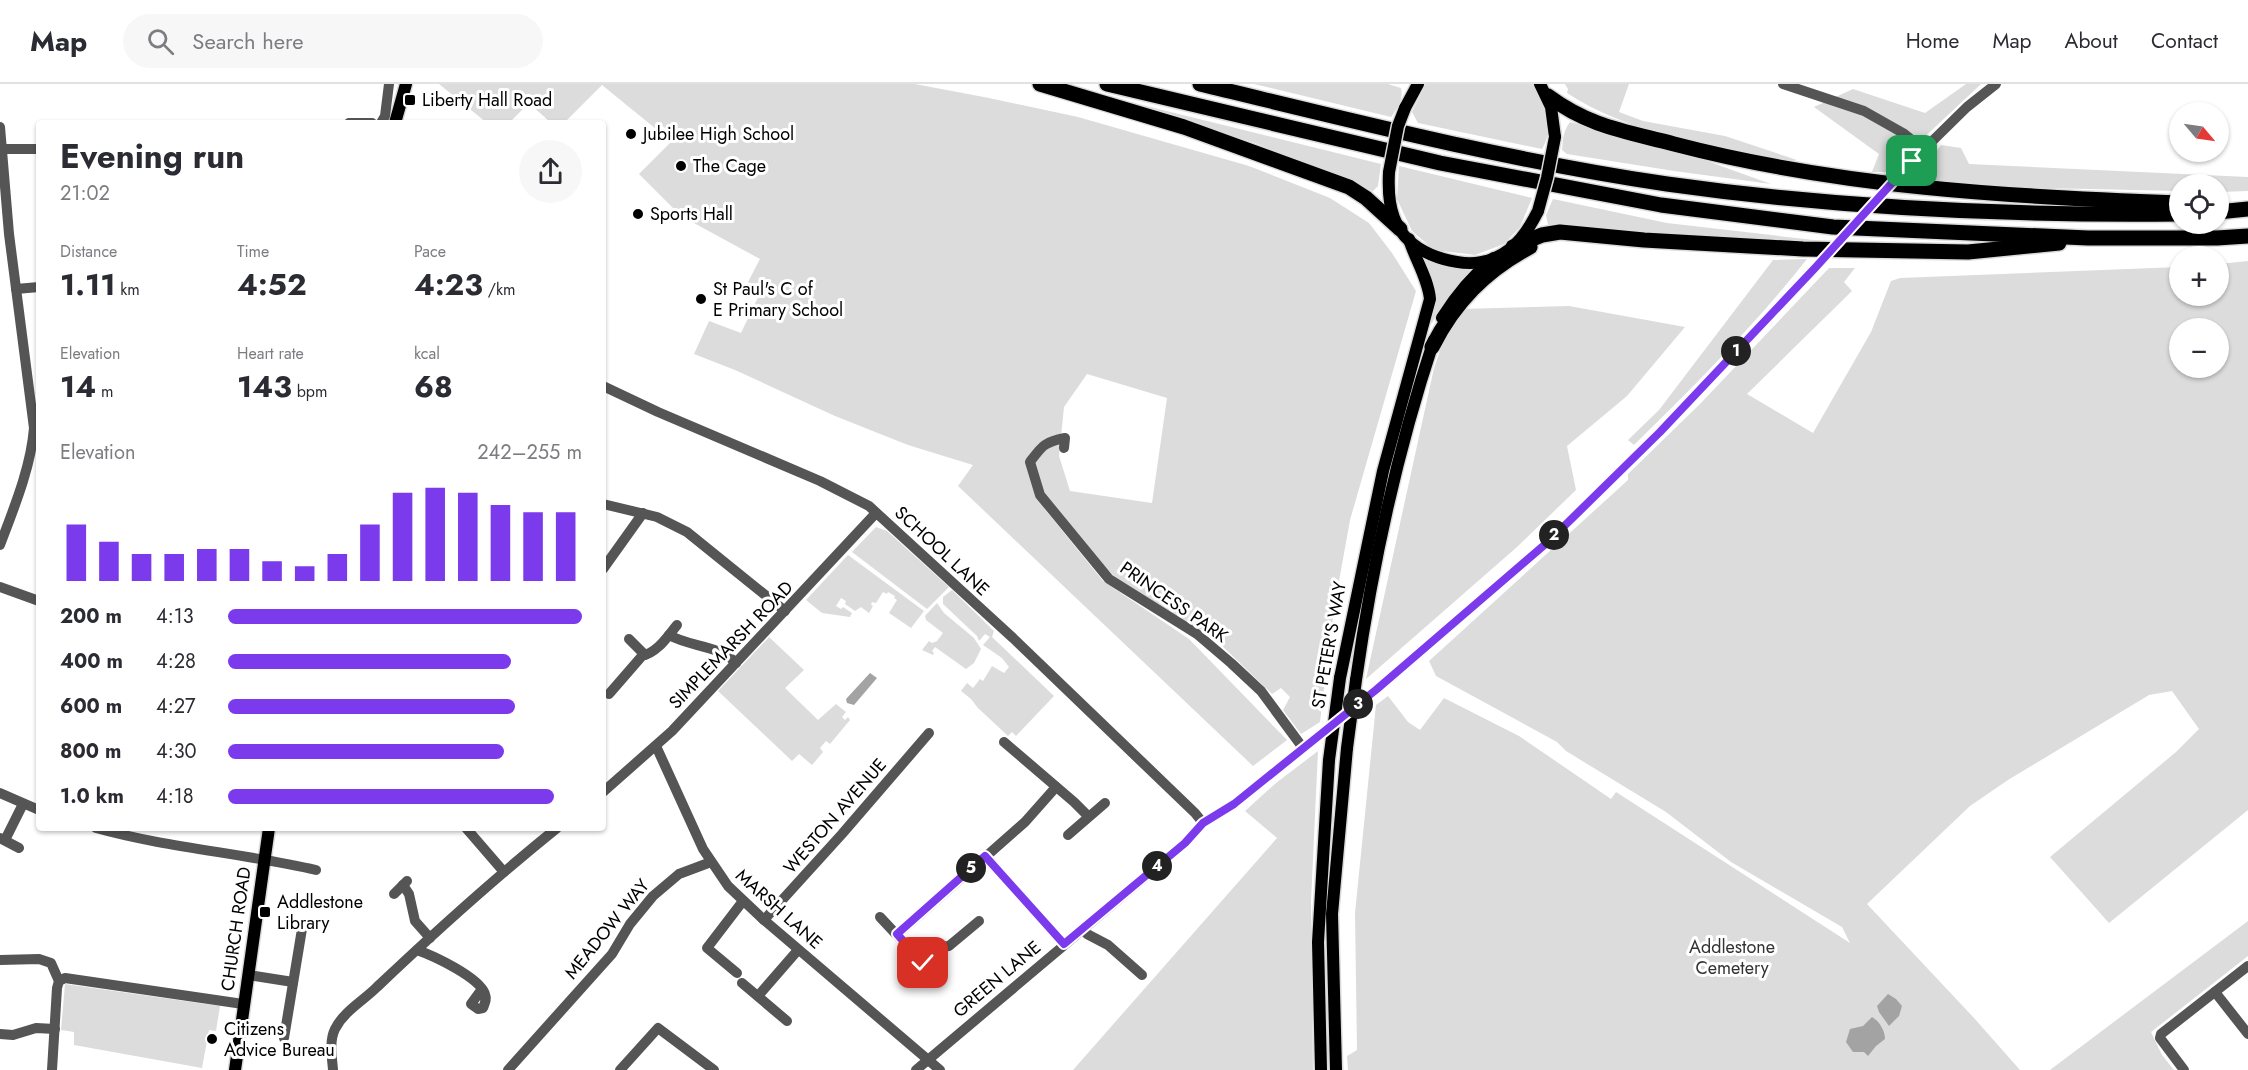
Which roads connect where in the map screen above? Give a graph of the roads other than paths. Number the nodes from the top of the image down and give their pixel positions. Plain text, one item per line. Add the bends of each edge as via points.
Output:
1 (388, 84) edge
2 (406, 84) edge
3 (1040, 84) edge
4 (1107, 84) edge
5 (1200, 84) edge
6 (1418, 84) edge
7 (1783, 84) edge
8 (1996, 84) edge
9 (1546, 88) edge
10 (382, 120) edge
11 (396, 120) edge
12 (0, 127) edge
13 (2, 149) junction
14 (36, 149) edge
15 (1924, 150) junction
16 (2169, 203) edge
17 (2248, 209) edge
18 (2229, 210) edge
19 (2169, 214) edge
20 (4, 217) edge
21 (1404, 234) junction
22 (1586, 236) junction
23 (2248, 236) edge
24 (2088, 238) junction
25 (1513, 247) junction
26 (1494, 258) junction
27 (36, 287) edge
28 (16, 289) junction
29 (1432, 347) junction
30 (606, 387) edge
31 (1064, 448) dead end
32 (26, 466) junction
33 (36, 469) edge
34 (606, 505) edge
35 (643, 513) junction
36 (876, 513) junction
37 (0, 545) edge
38 (606, 565) edge
39 (0, 587) edge
40 (36, 601) edge
41 (785, 611) junction
42 (677, 625) dead end
43 (669, 634) junction
44 (629, 639) dead end
45 (645, 655) junction
46 (736, 663) junction
47 (609, 694) dead end
48 (929, 733) dead end
49 (1004, 742) dead end
50 (656, 746) junction
51 (1303, 748) junction
52 (1056, 787) junction
53 (606, 789) edge
54 (0, 793) edge
55 (1105, 803) dead end
56 (23, 804) junction
57 (36, 809) edge
58 (1088, 816) junction
59 (1203, 823) junction
60 (107, 831) edge
61 (268, 831) edge
62 (469, 831) edge
63 (553, 831) edge
64 (1068, 835) dead end
65 (2, 839) edge
66 (19, 848) dead end
67 (985, 856) junction
68 (264, 858) junction
69 (711, 862) junction
70 (316, 870) dead end
71 (504, 872) junction
72 (394, 894) dead end
73 (743, 901) junction
74 (880, 916) dead end
75 (764, 920) junction
76 (979, 921) dead end
77 (302, 929) dead end
78 (1083, 929) junction
79 (897, 934) junction
80 (430, 938) junction
81 (1064, 944) junction
82 (417, 950) junction
83 (798, 950) junction
84 (0, 960) edge
85 (923, 963) junction
86 (2248, 966) edge
87 (248, 975) junction
88 (1142, 975) dead end
89 (910, 976) dead end
90 (59, 981) junction
91 (293, 982) junction
92 (482, 989) dead end
93 (2215, 992) junction
94 (758, 996) junction
95 (243, 1004) junction
96 (787, 1021) dead end
97 (55, 1029) junction
98 (0, 1034) edge
99 (2248, 1034) edge
100 (284, 1038) dead end
101 (928, 1059) junction
102 (52, 1070) edge
103 (235, 1070) edge
104 (333, 1070) edge
105 (508, 1070) edge
106 (620, 1070) edge
107 (714, 1070) edge
108 (916, 1070) edge
109 (940, 1070) edge
110 (1321, 1070) edge
111 (1336, 1070) edge
112 (2184, 1070) edge

1 - 10 street
2 - 11 main road
3 - 21 highway via 1184,127 1349,187
4 - 24 highway via 1440,163 1661,205 1833,227
5 - 19 highway via 1373,126 1666,183 1803,201 1949,211
6 - 21 main road, ST PETER'S WAY, bridge via 1398,126 1389,172 1388,195
7 - 15 street via 1864,111
8 - 15 street, GREEN LANE
9 - 16 highway via 1583,110 1649,137 1783,168 1905,186 2060,199
9 - 25 main road, bridge via 1555,137 1547,178 1538,211
12 - 13 street
13 - 14 street
13 - 20 street
15 - 51 street, GREEN LANE, bridge via 1660,432 1549,541
17 - 18 highway
20 - 28 street
21 - 26 main road via 1447,261
21 - 110 main road, ST PETER'S WAY, bridge via 1429,285 1430,299 1383,471 1340,678 1329,760 1318,942
22 - 24 highway via 1767,248 1968,252 2048,246
22 - 25 highway via 1560,232
22 - 29 highway via 1529,248 1498,268 1460,302
23 - 24 highway
25 - 26 main road
26 - 29 main road, ST PETER'S WAY via 1455,296 1441,319
27 - 28 street
28 - 32 street via 34,428
29 - 111 main road, ST PETER'S WAY, bridge via 1376,559 1356,680 1332,914
30 - 36 street, SCHOOL LANE via 820,481 858,499
31 - 51 street, PRINCESS PARK via 1065,438 1052,440 1043,444 1030,462 1040,495 1061,522 1109,579 1197,634 1254,684
32 - 33 street
32 - 37 street
34 - 35 street
35 - 38 street
35 - 41 street via 687,532
36 - 41 street, SIMPLEMARSH ROAD
36 - 59 street, SCHOOL LANE via 1013,638
39 - 40 street
41 - 46 street, SIMPLEMARSH ROAD
42 - 43 street
43 - 45 street
43 - 46 street via 680,642 723,653
44 - 45 street
45 - 47 street
46 - 50 street, SIMPLEMARSH ROAD
48 - 75 street, WESTON AVENUE
49 - 52 street
50 - 53 street, SIMPLEMARSH ROAD
50 - 69 street, MARSH LANE
51 - 59 street, GREEN LANE via 1234,804
52 - 58 street
52 - 67 street via 1025,822
54 - 56 street
55 - 58 street
56 - 57 street
56 - 65 street
58 - 64 street
59 - 78 street, GREEN LANE via 1185,843
60 - 68 street
61 - 68 main road, CHURCH ROAD
62 - 71 street
63 - 71 street
65 - 66 street
67 - 79 street
67 - 81 street
68 - 70 street
68 - 87 main road, CHURCH ROAD
69 - 73 street, MARSH LANE
69 - 105 street, MEADOW WAY via 679,874 653,896 612,954
71 - 80 street
72 - 80 street via 405,883 415,921
73 - 75 street, MARSH LANE
73 - 94 street via 702,944
74 - 79 street
75 - 83 street, MARSH LANE
76 - 85 street
77 - 91 street
78 - 81 street, GREEN LANE
78 - 88 street
79 - 85 street
80 - 82 street
81 - 101 street, GREEN LANE
82 - 92 street via 451,965
82 - 104 street via 339,1023 332,1038
83 - 94 street
83 - 101 street, MARSH LANE
84 - 90 street via 39,959 51,963
85 - 89 street
86 - 93 street
87 - 91 street
87 - 95 main road, CHURCH ROAD
90 - 95 street via 82,980
90 - 97 street
91 - 100 street
93 - 99 street
93 - 112 street via 2161,1034
94 - 96 street
95 - 103 main road, CHURCH ROAD
97 - 98 street
97 - 102 street
101 - 108 street, GREEN LANE
101 - 109 street, MARSH LANE
106 - 107 street via 658,1028

